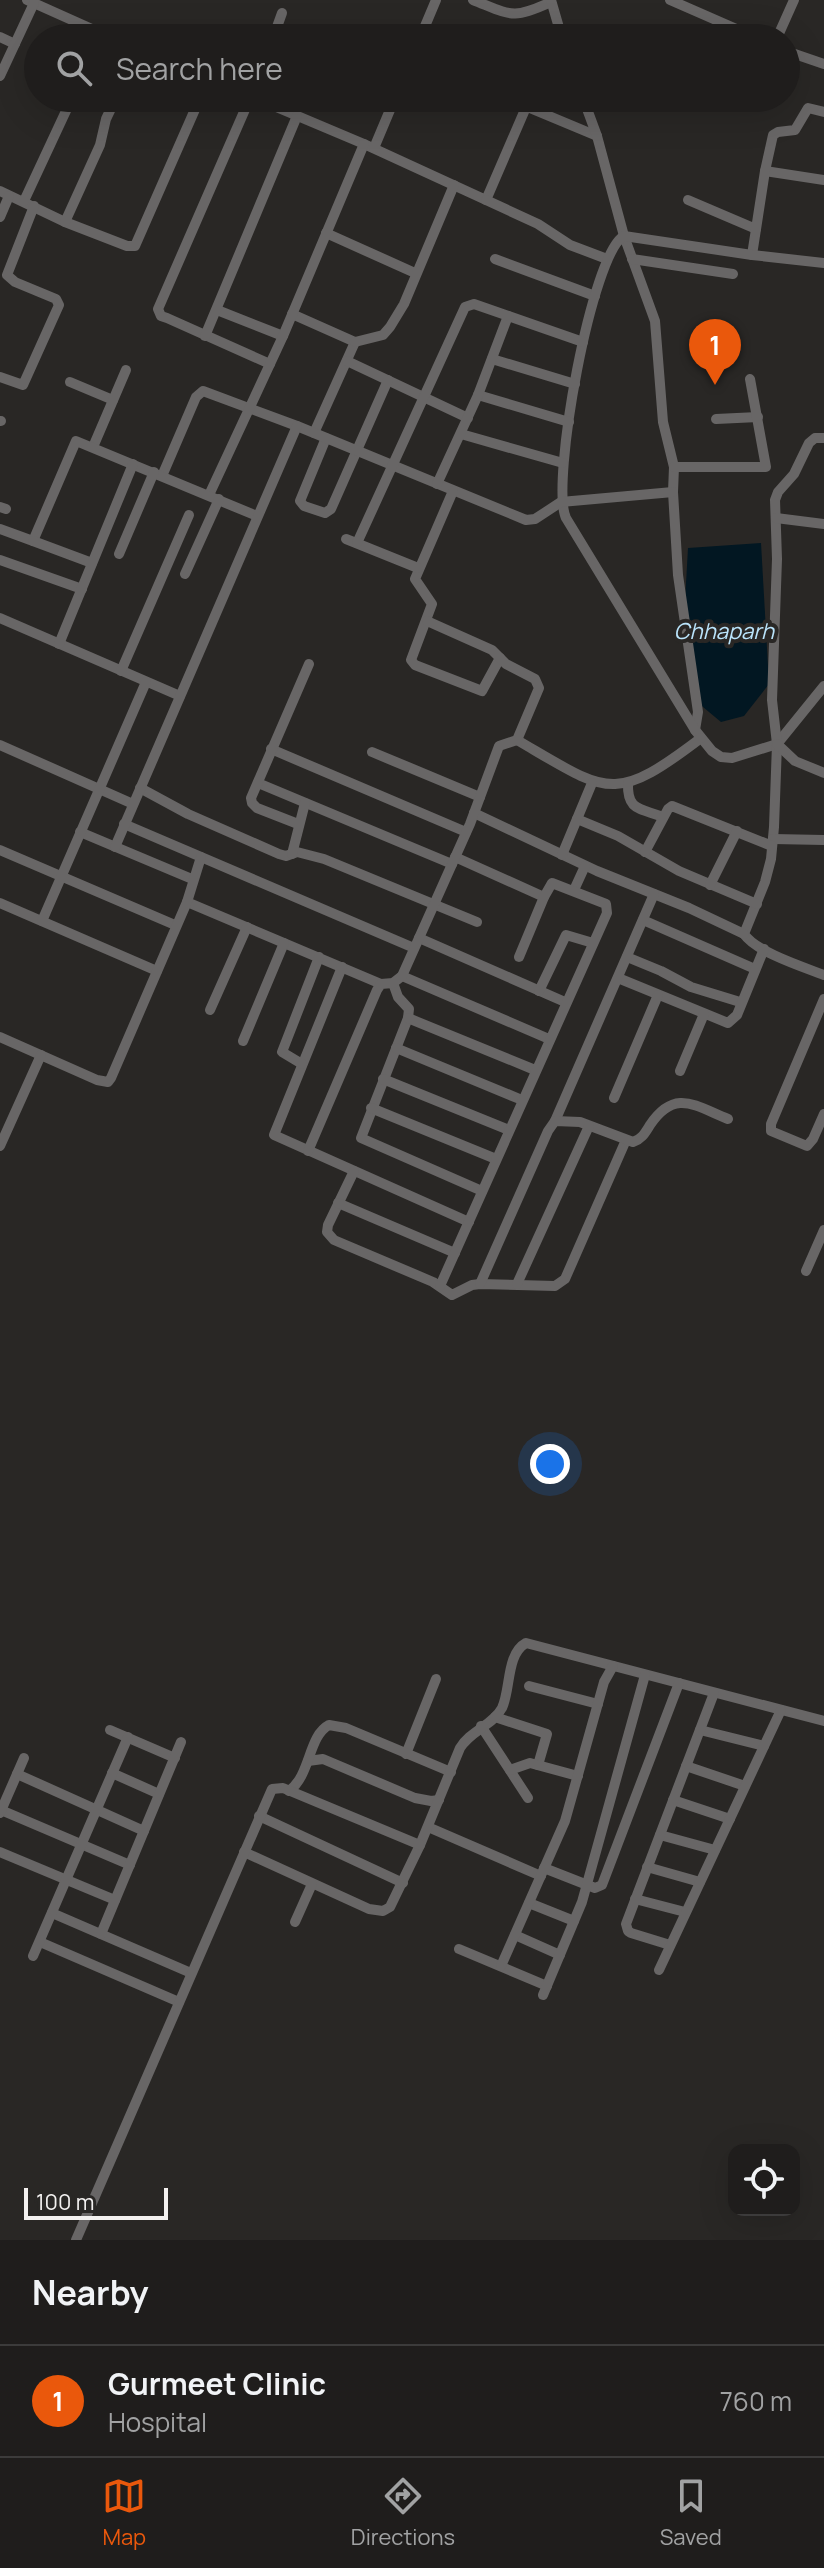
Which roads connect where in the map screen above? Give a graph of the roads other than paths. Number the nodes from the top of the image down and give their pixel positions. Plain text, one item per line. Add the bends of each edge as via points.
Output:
1 (436, 0) edge
2 (473, 0) edge
3 (670, 0) edge
4 (794, 0) edge
5 (551, 1) edge
6 (30, 2) edge
7 (282, 13) dead end
8 (77, 24) edge
9 (278, 24) edge
10 (426, 24) edge
11 (556, 24) edge
12 (725, 24) edge
13 (783, 24) edge
14 (0, 37) edge
15 (15, 44) junction
16 (800, 56) edge
17 (823, 63) edge
18 (0, 76) edge
19 (66, 112) edge
20 (109, 112) edge
21 (194, 112) edge
22 (247, 112) edge
23 (287, 112) edge
24 (387, 112) edge
25 (524, 112) edge
26 (548, 112) edge
27 (588, 112) edge
28 (824, 112) edge
29 (297, 116) junction
30 (597, 136) junction
31 (369, 146) junction
32 (765, 171) junction
33 (824, 180) edge
34 (454, 185) junction
35 (4, 193) edge
36 (486, 200) junction
37 (688, 200) dead end
38 (29, 204) junction
39 (0, 217) edge
40 (65, 222) junction
41 (756, 229) junction
42 (326, 233) junction
43 (624, 236) junction
44 (752, 255) junction
45 (495, 259) dead end
46 (607, 259) junction
47 (632, 259) junction
48 (824, 263) edge
49 (415, 273) junction
50 (733, 274) dead end
51 (595, 296) junction
52 (217, 310) junction
53 (292, 314) junction
54 (508, 316) junction
55 (205, 336) junction
56 (283, 336) junction
57 (355, 342) junction
58 (583, 342) junction
59 (492, 359) junction
60 (347, 361) junction
61 (270, 364) junction
62 (126, 370) dead end
63 (0, 377) edge
64 (750, 379) dead end
65 (388, 380) junction
66 (70, 382) dead end
67 (575, 384) junction
68 (478, 395) junction
69 (425, 397) junction
70 (113, 400) junction
71 (250, 408) junction
72 (758, 417) junction
73 (468, 418) junction
74 (716, 419) dead end
75 (569, 422) junction
76 (297, 426) junction
77 (314, 433) junction
78 (461, 434) junction
79 (326, 438) junction
80 (824, 438) edge
81 (93, 447) junction
82 (357, 450) junction
83 (563, 463) junction
84 (133, 464) junction
85 (395, 466) junction
86 (674, 467) junction
87 (158, 474) junction
88 (437, 484) junction
89 (453, 491) junction
90 (673, 492) junction
91 (214, 497) junction
92 (561, 502) junction
93 (189, 515) dead end
94 (257, 516) junction
95 (776, 518) junction
96 (824, 524) edge
97 (0, 529) edge
98 (346, 539) dead end
99 (33, 541) junction
100 (357, 543) junction
101 (119, 554) dead end
102 (0, 560) edge
103 (92, 563) junction
104 (418, 568) junction
105 (185, 574) dead end
106 (82, 589) junction
107 (0, 618) edge
108 (427, 621) junction
109 (59, 644) junction
110 (500, 658) junction
111 (309, 664) dead end
112 (121, 671) junction
113 (146, 682) junction
114 (824, 686) edge
115 (180, 696) junction
116 (698, 734) junction
117 (517, 740) junction
118 (777, 744) junction
119 (0, 745) edge
120 (271, 749) junction
121 (372, 752) dead end
122 (824, 773) edge
123 (258, 783) junction
124 (592, 783) junction
125 (628, 783) junction
126 (98, 788) junction
127 (140, 788) junction
128 (480, 797) junction
129 (305, 803) junction
130 (133, 804) junction
131 (474, 813) junction
132 (663, 817) junction
133 (577, 819) junction
134 (124, 824) junction
135 (298, 824) junction
136 (737, 831) junction
137 (80, 832) junction
138 (466, 832) junction
139 (824, 840) edge
140 (772, 842) junction
141 (115, 847) junction
142 (0, 850) edge
143 (645, 852) junction
144 (292, 854) junction
145 (562, 855) junction
146 (201, 857) junction
147 (453, 861) junction
148 (585, 866) junction
149 (61, 876) junction
150 (192, 879) junction
151 (710, 885) junction
152 (574, 890) junction
153 (654, 894) junction
154 (544, 897) junction
155 (187, 902) junction
156 (0, 903) edge
157 (434, 904) junction
158 (757, 904) junction
159 (643, 920) junction
160 (42, 921) junction
161 (477, 922) dead end
162 (175, 925) junction
163 (247, 927) junction
164 (744, 934) junction
165 (284, 943) junction
166 (416, 943) junction
167 (593, 943) junction
168 (764, 949) junction
169 (319, 957) junction
170 (519, 957) dead end
171 (627, 957) junction
172 (342, 967) junction
173 (755, 969) junction
174 (157, 971) junction
175 (824, 975) edge
176 (618, 978) junction
177 (398, 980) junction
178 (381, 984) junction
179 (539, 991) junction
180 (658, 995) junction
181 (824, 999) edge
182 (565, 1002) junction
183 (740, 1002) junction
184 (210, 1010) dead end
185 (704, 1014) junction
186 (408, 1018) junction
187 (0, 1037) edge
188 (549, 1039) junction
189 (243, 1041) dead end
190 (396, 1048) junction
191 (41, 1055) junction
192 (302, 1064) junction
193 (535, 1070) junction
194 (680, 1071) dead end
195 (383, 1079) junction
196 (614, 1098) dead end
197 (522, 1100) junction
198 (371, 1108) junction
199 (824, 1114) edge
200 (728, 1119) dead end
201 (555, 1121) junction
202 (589, 1126) junction
203 (509, 1130) junction
204 (626, 1140) junction
205 (0, 1146) edge
206 (308, 1151) junction
207 (496, 1159) junction
208 (354, 1171) junction
209 (482, 1191) junction
210 (338, 1203) junction
211 (469, 1222) junction
212 (824, 1230) edge
213 (455, 1253) junction
214 (806, 1271) dead end
215 (480, 1284) junction
216 (517, 1284) junction
217 (440, 1286) junction
218 (613, 1666) junction
219 (645, 1675) junction
220 (436, 1679) dead end
221 (679, 1683) junction
222 (529, 1686) dead end
223 (714, 1693) junction
224 (598, 1704) junction
225 (781, 1710) junction
226 (495, 1717) junction
227 (824, 1721) edge
228 (481, 1726) junction
229 (110, 1730) dead end
230 (700, 1730) junction
231 (128, 1737) junction
232 (181, 1742) dead end
233 (764, 1746) junction
234 (406, 1754) junction
235 (24, 1758) dead end
236 (175, 1758) junction
237 (308, 1761) junction
238 (538, 1765) junction
239 (686, 1766) junction
240 (510, 1770) junction
241 (451, 1772) junction
242 (112, 1773) junction
243 (17, 1774) junction
244 (578, 1776) junction
245 (745, 1786) junction
246 (289, 1791) junction
247 (159, 1794) junction
248 (528, 1798) dead end
249 (439, 1800) junction
250 (673, 1800) junction
251 (97, 1809) junction
252 (1, 1811) edge
253 (259, 1816) junction
254 (730, 1819) junction
255 (428, 1827) junction
256 (144, 1831) junction
257 (660, 1835) junction
258 (82, 1845) junction
259 (420, 1845) junction
260 (715, 1850) junction
261 (0, 1852) edge
262 (244, 1852) junction
263 (130, 1865) junction
264 (647, 1867) junction
265 (543, 1872) junction
266 (66, 1880) junction
267 (700, 1882) junction
268 (403, 1883) junction
269 (312, 1884) junction
270 (587, 1885) junction
271 (635, 1899) junction
272 (115, 1900) junction
273 (529, 1903) junction
274 (685, 1912) junction
275 (52, 1913) junction
276 (574, 1921) junction
277 (295, 1922) dead end
278 (101, 1934) junction
279 (515, 1935) junction
280 (40, 1942) junction
281 (670, 1945) junction
282 (459, 1949) dead end
283 (560, 1955) junction
284 (33, 1956) dead end
285 (501, 1966) junction
286 (659, 1970) dead end
287 (191, 1973) junction
288 (179, 2002) junction
289 (76, 2240) edge

1 - 10 street
2 - 5 street via 519,16
3 - 12 street
4 - 13 street
5 - 11 street
6 - 8 street
6 - 15 street
7 - 9 street
14 - 15 street
15 - 18 street
16 - 17 street
19 - 38 street
20 - 40 street
21 - 40 street via 135,246
22 - 55 street via 158,309 161,316
23 - 29 street
24 - 31 street
25 - 36 street
26 - 30 street
27 - 30 street
28 - 32 street via 808,108 795,130 773,135
29 - 31 street
29 - 52 street
30 - 43 street
31 - 34 street
31 - 42 street
32 - 33 street
32 - 41 street
34 - 36 street
34 - 49 street
35 - 38 street
35 - 39 street
36 - 46 street
37 - 41 street
38 - 40 street
38 - 63 street via 7,275 59,305 23,385
41 - 44 street
42 - 49 street
42 - 53 street
43 - 44 street
43 - 46 street via 613,244
43 - 47 street
44 - 48 street
45 - 51 street
46 - 51 street
47 - 50 street
47 - 86 street via 655,321 663,422
49 - 57 street via 387,332
51 - 58 street
52 - 55 street
52 - 56 street
53 - 56 street
53 - 57 street
54 - 58 street
54 - 59 street
54 - 69 street via 474,304 465,307
55 - 61 street
56 - 61 street
57 - 60 street
58 - 67 street
59 - 67 street
59 - 68 street
60 - 65 street
60 - 77 street
61 - 71 street
62 - 70 street
64 - 72 street
65 - 69 street
65 - 82 street
66 - 70 street
67 - 75 street
68 - 73 street
68 - 75 street
69 - 73 street
69 - 85 street
70 - 81 street
71 - 76 street
71 - 87 street via 199,392
71 - 91 street
72 - 74 street
72 - 86 street via 766,467
73 - 78 street
75 - 83 street
76 - 77 street
76 - 94 street
77 - 79 street
78 - 83 street
78 - 88 street
79 - 82 street
79 - 82 street via 301,497 304,506 329,512
80 - 95 street via 809,443 778,492
81 - 84 street
81 - 99 street via 73,443
82 - 85 street
83 - 92 street
84 - 87 street
84 - 103 street
85 - 88 street
85 - 100 street
86 - 90 street
87 - 91 street
87 - 101 street
88 - 89 street
89 - 92 street via 530,521
89 - 104 street
90 - 92 street
90 - 116 street
91 - 94 street
91 - 105 street
92 - 116 street
93 - 112 street
94 - 115 street
95 - 96 street
95 - 118 street via 772,690
97 - 99 street
98 - 100 street
99 - 103 street
100 - 104 street
102 - 106 street
103 - 106 street
104 - 108 street via 418,588 432,604
106 - 109 street
107 - 109 street
108 - 110 street
108 - 110 street via 411,654 415,665 482,691
109 - 112 street
110 - 117 street via 539,682
111 - 120 street
112 - 113 street
113 - 115 street
113 - 126 street
114 - 118 street
115 - 127 street
116 - 118 street via 721,757
116 - 125 street via 664,766
117 - 124 street
117 - 128 street via 499,746
118 - 122 street via 795,761
118 - 140 street
119 - 126 street
120 - 123 street
120 - 138 street
121 - 128 street
123 - 129 street
123 - 135 street via 252,803
124 - 125 street
124 - 133 street
125 - 132 street via 631,805
126 - 130 street
126 - 137 street
127 - 130 street
127 - 144 street via 279,854
128 - 131 street
129 - 135 street
129 - 147 street
130 - 134 street
131 - 138 street
131 - 145 street
132 - 136 street via 677,806
132 - 143 street
133 - 143 street
133 - 145 street
134 - 141 street
134 - 146 street
135 - 144 street
136 - 140 street
136 - 151 street
137 - 141 street
137 - 149 street
138 - 147 street
139 - 140 street
140 - 158 street
141 - 150 street
142 - 149 street
143 - 151 street
144 - 157 street via 324,859
145 - 148 street
146 - 150 street
146 - 166 street
147 - 154 street
147 - 157 street
148 - 152 street
148 - 153 street
149 - 160 street
149 - 162 street
150 - 155 street
151 - 158 street
152 - 154 street via 552,883
152 - 167 street via 608,908
153 - 159 street
153 - 164 street
154 - 170 street
155 - 162 street
155 - 163 street
156 - 160 street
157 - 161 street
157 - 166 street
158 - 164 street
159 - 171 street
159 - 173 street
160 - 174 street
162 - 174 street
163 - 165 street
163 - 184 street
164 - 168 street
165 - 169 street
165 - 189 street
166 - 177 street
166 - 179 street
167 - 179 street via 566,935
167 - 182 street
168 - 173 street
168 - 175 street
169 - 172 street
169 - 192 street via 282,1052
171 - 176 street
171 - 183 street via 691,987
172 - 178 street
172 - 192 street
173 - 183 street
174 - 191 street via 108,1082
176 - 180 street
176 - 201 street
177 - 178 street
177 - 186 street via 398,997 409,1009
177 - 188 street
178 - 206 street
179 - 182 street
180 - 185 street
180 - 196 street
181 - 199 street via 771,1131 807,1146
182 - 188 street
183 - 185 street via 728,1023
185 - 194 street
186 - 190 street
186 - 193 street
187 - 191 street
188 - 193 street
190 - 195 street
190 - 197 street
191 - 205 street
192 - 206 street via 273,1133
193 - 197 street
195 - 198 street
195 - 203 street
197 - 203 street
198 - 207 street
198 - 209 street via 363,1140
200 - 204 street via 687,1103 672,1103 638,1140
201 - 202 street
201 - 215 street
202 - 204 street
202 - 216 street
203 - 207 street
204 - 216 street via 565,1279 555,1286
206 - 208 street
207 - 209 street
208 - 210 street
208 - 211 street
209 - 211 street
210 - 213 street
210 - 217 street via 328,1225 330,1236
211 - 213 street
212 - 214 street
213 - 217 street
215 - 216 street
215 - 217 street via 452,1295
218 - 219 street
218 - 224 street
218 - 226 street via 526,1643 517,1651 504,1704
219 - 221 street
219 - 270 street
220 - 234 street
221 - 223 street
221 - 270 street via 605,1881 599,1887
222 - 224 street
223 - 225 street
223 - 230 street
224 - 244 street
225 - 227 street
225 - 233 street
226 - 228 street
226 - 238 street via 547,1734
228 - 240 street
228 - 241 street via 466,1738
229 - 231 street
230 - 233 street
230 - 239 street
231 - 236 street
231 - 242 street
232 - 236 street
233 - 245 street
234 - 237 street via 329,1725 319,1733
234 - 241 street
235 - 243 street
236 - 247 street
237 - 246 street
237 - 249 street via 323,1759 415,1798
238 - 240 street
238 - 244 street
239 - 245 street
239 - 250 street
240 - 248 street
241 - 249 street
242 - 247 street
242 - 251 street
243 - 251 street
243 - 252 street
244 - 265 street
245 - 254 street
246 - 253 street via 272,1789
246 - 259 street
247 - 256 street
249 - 255 street
250 - 254 street
250 - 257 street
251 - 256 street
251 - 258 street
252 - 258 street
253 - 262 street
253 - 268 street
254 - 260 street
255 - 259 street
255 - 265 street
256 - 263 street
257 - 260 street
257 - 264 street
258 - 263 street
258 - 266 street
259 - 268 street
260 - 267 street
261 - 266 street
262 - 269 street
262 - 287 street
263 - 272 street
264 - 267 street
264 - 271 street
265 - 270 street
265 - 273 street
266 - 272 street
266 - 275 street
267 - 274 street
268 - 269 street via 390,1907 376,1911
269 - 277 street
270 - 276 street
271 - 274 street
271 - 281 street via 628,1931
272 - 278 street
273 - 276 street
273 - 279 street
274 - 281 street
275 - 278 street
275 - 280 street
276 - 283 street
278 - 287 street
279 - 283 street
279 - 285 street
280 - 284 street
280 - 288 street
281 - 286 street
282 - 285 street
283 - 285 street via 545,1990
287 - 288 street
288 - 289 street

